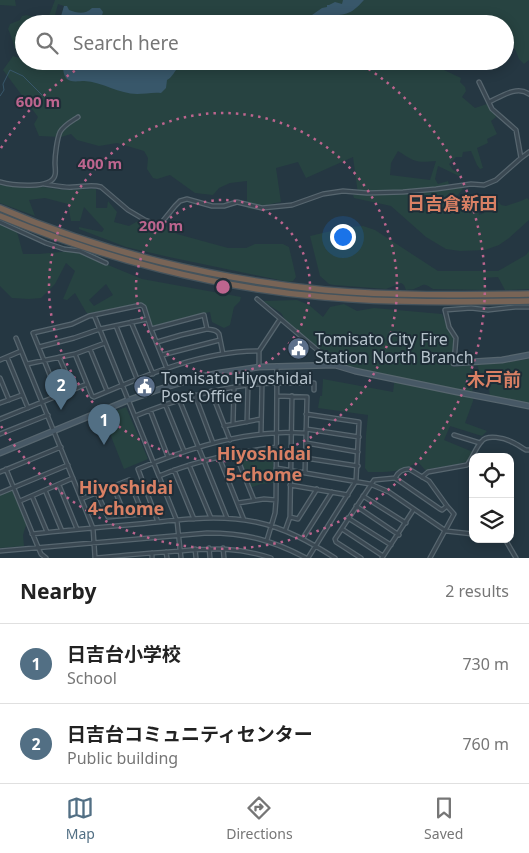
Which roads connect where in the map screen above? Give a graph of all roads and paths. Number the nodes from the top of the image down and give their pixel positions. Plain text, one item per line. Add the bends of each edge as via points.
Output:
1 (478, 82) dead end
2 (529, 94) edge
3 (489, 102) junction
4 (78, 117) dead end
5 (529, 152) edge
6 (521, 158) junction
7 (0, 182) edge
8 (44, 184) junction
9 (0, 208) edge
10 (0, 216) edge
11 (0, 222) edge
12 (106, 263) dead end
13 (529, 294) edge
14 (257, 300) dead end
15 (529, 301) edge
16 (529, 308) edge
17 (94, 315) junction
18 (280, 318) junction
19 (147, 319) junction
20 (131, 322) junction
21 (116, 326) junction
22 (100, 329) junction
23 (151, 329) junction
24 (207, 329) junction
25 (16, 338) dead end
26 (220, 340) junction
27 (157, 342) junction
28 (105, 343) junction
29 (39, 347) junction
30 (90, 349) junction
31 (22, 351) junction
32 (258, 351) junction
33 (75, 354) junction
34 (223, 354) junction
35 (162, 355) junction
36 (529, 355) edge
37 (7, 357) junction
38 (59, 357) junction
39 (0, 360) edge
40 (44, 361) junction
41 (454, 363) joint
42 (27, 364) junction
43 (329, 364) junction
44 (277, 366) junction
45 (259, 367) junction
46 (167, 368) junction
47 (153, 374) junction
48 (0, 378) edge
49 (137, 379) junction
50 (278, 383) junction
51 (87, 384) junction
52 (262, 384) junction
53 (122, 385) junction
54 (248, 385) junction
55 (234, 387) junction
56 (73, 390) junction
57 (314, 390) dead end
58 (107, 391) junction
59 (211, 391) junction
60 (22, 394) junction
61 (58, 395) junction
62 (195, 395) junction
63 (277, 396) junction
64 (292, 396) junction
65 (179, 399) junction
66 (9, 400) junction
67 (129, 400) junction
68 (42, 402) junction
69 (0, 403) edge
70 (165, 404) junction
71 (529, 406) edge
72 (28, 408) junction
73 (150, 410) junction
74 (306, 414) junction
75 (48, 415) junction
76 (135, 416) junction
77 (0, 419) edge
78 (262, 420) junction
79 (247, 422) junction
80 (233, 424) junction
81 (224, 426) junction
82 (54, 431) junction
83 (306, 431) junction
84 (277, 433) junction
85 (291, 433) junction
86 (0, 434) edge
87 (261, 434) junction
88 (454, 435) dead end
89 (358, 437) junction
90 (230, 440) junction
91 (213, 443) junction
92 (306, 443) junction
93 (480, 443) junction
94 (61, 447) junction
95 (199, 447) junction
96 (277, 447) junction
97 (529, 450) edge
98 (184, 451) junction
99 (358, 452) junction
100 (0, 453) edge
101 (235, 453) junction
102 (168, 457) junction
103 (219, 457) junction
104 (305, 458) junction
105 (204, 461) junction
106 (154, 463) junction
107 (68, 465) junction
108 (190, 465) junction
109 (358, 466) junction
110 (276, 468) junction
111 (6, 470) junction
112 (174, 470) junction
113 (291, 470) junction
114 (0, 472) edge
115 (305, 472) junction
116 (159, 476) junction
117 (422, 477) junction
118 (73, 478) junction
119 (395, 478) junction
120 (356, 481) junction
121 (370, 484) junction
122 (59, 485) junction
123 (290, 485) junction
124 (113, 486) junction
125 (14, 487) junction
126 (144, 487) junction
127 (317, 489) junction
128 (46, 490) junction
129 (134, 492) junction
130 (332, 492) junction
131 (0, 493) edge
132 (97, 493) junction
133 (348, 495) junction
134 (32, 496) junction
135 (363, 496) junction
136 (82, 499) junction
137 (254, 500) junction
138 (276, 500) junction
139 (20, 501) junction
140 (238, 503) junction
141 (356, 506) junction
142 (447, 506) junction
143 (414, 509) junction
144 (126, 515) junction
145 (290, 517) junction
146 (211, 518) junction
147 (227, 518) junction
148 (348, 518) junction
149 (194, 519) junction
150 (177, 520) junction
151 (244, 520) junction
152 (158, 522) junction
153 (406, 523) junction
154 (271, 526) junction
155 (94, 528) junction
156 (77, 529) junction
157 (342, 529) junction
158 (62, 530) junction
159 (446, 530) junction
160 (285, 531) junction
161 (47, 532) junction
162 (469, 533) edge
163 (32, 534) junction
164 (399, 534) junction
165 (179, 535) junction
166 (303, 538) junction
167 (267, 540) junction
168 (94, 542) junction
169 (507, 543) edge
170 (391, 544) junction
171 (315, 546) junction
172 (38, 547) junction
173 (209, 548) junction
174 (224, 548) junction
175 (195, 549) junction
176 (0, 551) edge
177 (180, 551) junction
178 (166, 552) junction
179 (152, 553) junction
180 (137, 556) edge
181 (383, 557) edge
182 (44, 558) edge
183 (95, 558) edge
184 (152, 558) edge
185 (167, 558) edge
186 (181, 558) edge
187 (196, 558) edge
188 (210, 558) edge
189 (224, 558) edge
190 (272, 558) edge
191 (307, 558) edge
192 (335, 558) edge
193 (361, 558) edge
194 (430, 558) edge
195 (516, 558) edge

1 - 3 street
2 - 3 street via 525,91 512,92
3 - 6 street via 496,113 516,130
4 - 8 street via 60,132 55,177
5 - 6 street
6 - 8 street via 496,180 484,185 376,193 343,191 292,205 262,208 237,202 212,206 187,199 180,201 157,224 128,210 101,187 70,188
7 - 8 street via 27,186
9 - 13 highway via 62,232 153,260 271,284 360,293
10 - 15 highway via 69,242 152,267 262,289 392,301
11 - 12 street via 46,243 80,251
14 - 18 street
16 - 41 street via 444,310 448,327 456,338
17 - 19 street via 141,305
17 - 22 street
17 - 29 street via 33,333
18 - 32 street
18 - 43 street via 328,359
19 - 20 street
19 - 23 street
20 - 21 street
20 - 47 street
21 - 22 street
21 - 49 street
22 - 28 street
22 - 29 street
23 - 24 street via 204,315
23 - 27 street
24 - 26 street via 218,331
24 - 27 street
25 - 31 street
26 - 34 street
26 - 35 street
27 - 35 street
28 - 30 street
28 - 53 street
29 - 40 street
30 - 33 street
30 - 58 street
31 - 37 street
31 - 42 street
32 - 34 street
32 - 45 street
33 - 38 street
33 - 51 street
34 - 46 street
35 - 46 street
36 - 41 street
37 - 39 street
37 - 60 street
38 - 40 street
38 - 56 street
40 - 42 street
40 - 61 street
42 - 68 street
43 - 44 street
43 - 71 street
44 - 45 street
44 - 50 street
45 - 67 street via 200,377
46 - 47 street
47 - 49 street
48 - 66 street
49 - 53 street
50 - 52 street
50 - 57 street via 314,383
50 - 63 street
51 - 56 street
51 - 58 street via 92,396
52 - 54 street
52 - 78 street
53 - 58 street
53 - 67 street
54 - 55 street
54 - 79 street
55 - 59 street
55 - 80 street
56 - 61 street
59 - 62 street
59 - 81 street
60 - 66 street
60 - 72 street
61 - 68 street
62 - 65 street
62 - 91 street
63 - 64 street
63 - 84 street
64 - 74 street via 307,397
64 - 85 street
65 - 70 street
65 - 95 street
66 - 69 street
67 - 76 street
67 - 82 street
68 - 72 street
68 - 75 street
70 - 73 street
70 - 98 street
72 - 77 street
73 - 76 street
73 - 102 street
74 - 83 street
74 - 89 street via 359,422
75 - 82 street
75 - 86 street
76 - 106 street
78 - 79 street
78 - 87 street
79 - 80 street
80 - 81 street
81 - 90 street
82 - 94 street
82 - 100 street
83 - 85 street
83 - 89 street
83 - 92 street
84 - 85 street
84 - 87 street
84 - 96 street
85 - 113 street
87 - 90 street
88 - 93 street
89 - 99 street
90 - 91 street
91 - 95 street
92 - 99 street
92 - 104 street
93 - 97 street via 490,436
93 - 117 street via 467,465 428,472
94 - 107 street
94 - 111 street
95 - 98 street
95 - 105 street
96 - 101 street
96 - 110 street
98 - 102 street
99 - 109 street
101 - 103 street
101 - 137 street
102 - 106 street
103 - 105 street
103 - 140 street
104 - 109 street
104 - 115 street
105 - 108 street
105 - 147 street
106 - 116 street
106 - 126 street via 138,469
107 - 118 street
107 - 125 street
108 - 112 street
108 - 146 street
109 - 120 street
110 - 113 street
110 - 138 street
111 - 114 street
111 - 125 street
112 - 116 street
112 - 149 street
113 - 115 street
113 - 123 street
115 - 120 street
116 - 150 street
117 - 119 street via 406,469
117 - 142 street via 429,481
118 - 122 street
118 - 136 street
119 - 121 street via 374,480
119 - 142 street via 440,509
120 - 121 street
120 - 133 street
121 - 135 street
121 - 143 street
122 - 128 street
122 - 156 street
123 - 127 street
123 - 145 street
124 - 129 street via 129,480
124 - 132 street
124 - 144 street
125 - 131 street
125 - 139 street
126 - 129 street
126 - 152 street
127 - 130 street
127 - 145 street via 298,519
128 - 134 street
128 - 158 street
129 - 144 street via 143,514
130 - 133 street
130 - 166 street
132 - 136 street
132 - 144 street via 108,517
133 - 171 street
134 - 139 street
134 - 161 street
135 - 141 street
135 - 153 street
136 - 155 street
137 - 138 street
137 - 140 street
138 - 154 street
139 - 163 street
140 - 151 street
141 - 148 street
141 - 164 street
142 - 159 street via 454,515
143 - 153 street
143 - 159 street
145 - 160 street
146 - 147 street
146 - 149 street
147 - 151 street
148 - 157 street
148 - 170 street
149 - 150 street
150 - 152 street
150 - 165 street
151 - 154 street
152 - 155 street
153 - 164 street
154 - 160 street
154 - 167 street
155 - 156 street
155 - 168 street
156 - 158 street
157 - 181 street
157 - 193 street via 336,542
158 - 161 street
159 - 162 street
159 - 194 street
160 - 166 street
161 - 163 street
163 - 172 street
164 - 170 street
165 - 167 street via 226,533
165 - 168 street
165 - 177 street
166 - 171 street
167 - 191 street
168 - 172 street
168 - 183 street
169 - 195 street
170 - 181 street
171 - 191 street
171 - 192 street
172 - 176 street
172 - 182 street
173 - 174 street
173 - 175 street
173 - 188 street
174 - 189 street
174 - 190 street
175 - 177 street
175 - 187 street
177 - 178 street
177 - 186 street
178 - 179 street
178 - 185 street
179 - 180 street
179 - 184 street
180 - 183 street

